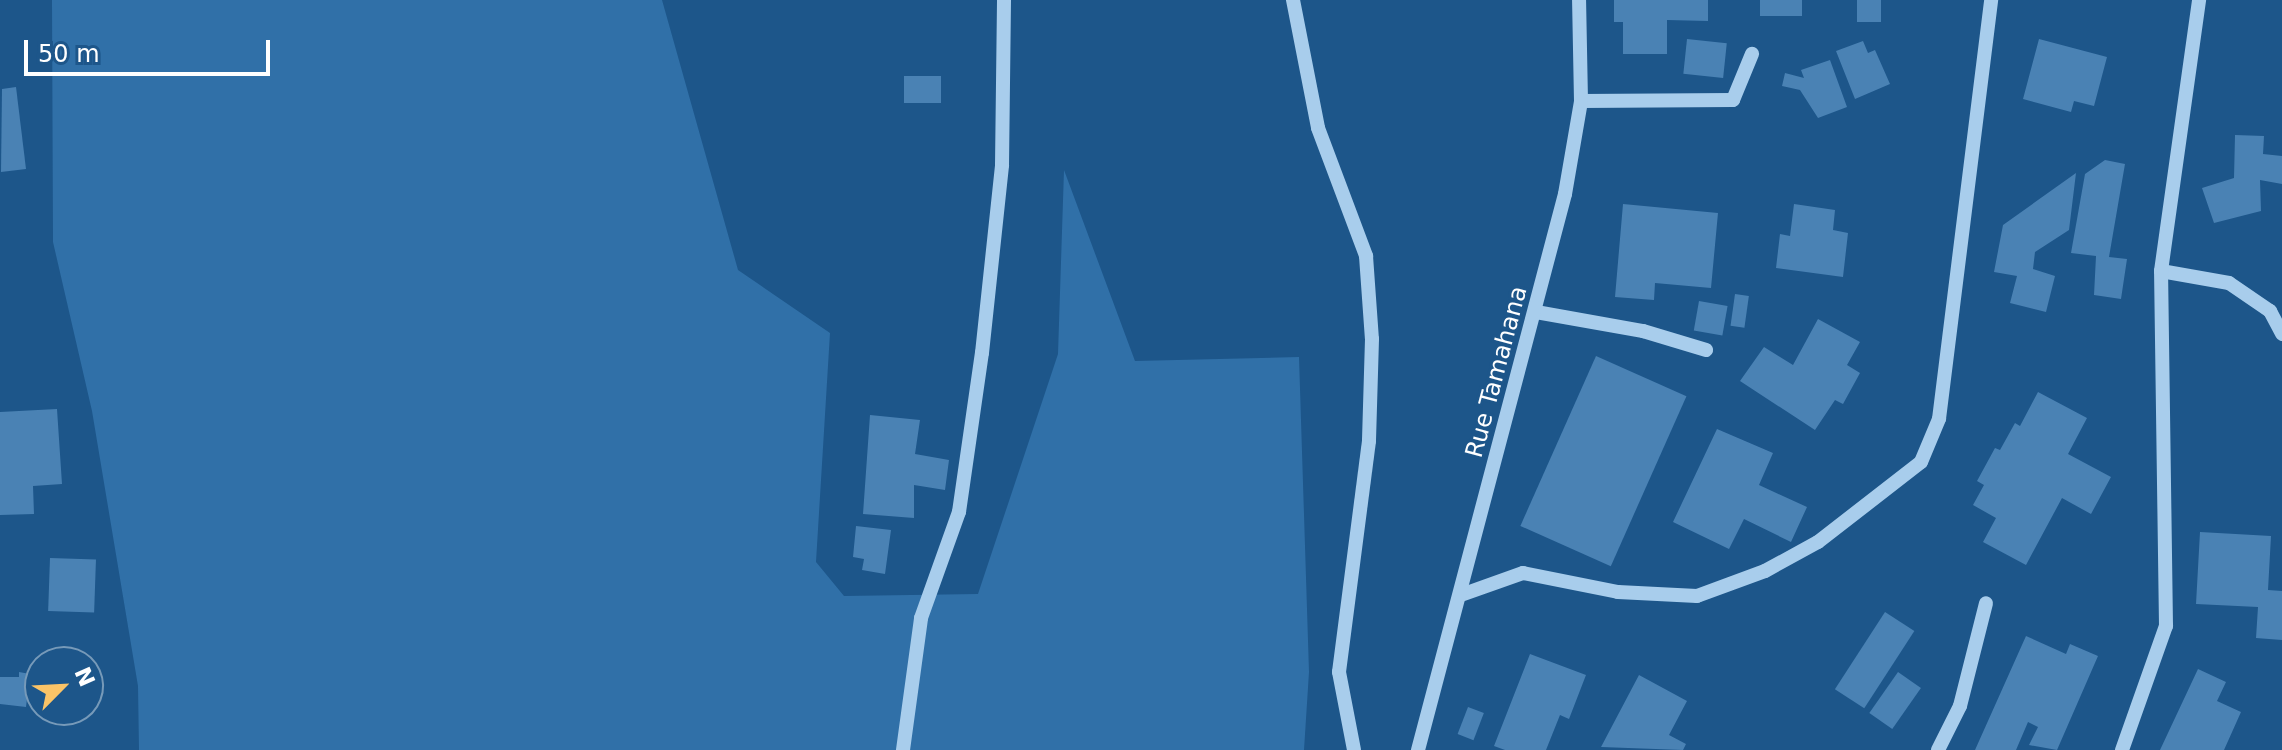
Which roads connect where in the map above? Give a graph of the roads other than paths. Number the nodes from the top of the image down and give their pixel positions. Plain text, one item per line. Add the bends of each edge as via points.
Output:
1 (1004, 0) edge
2 (1293, 0) edge
3 (1579, 0) edge
4 (1991, 0) edge
5 (2199, 0) edge
6 (1752, 54) dead end
7 (1581, 101) junction
8 (2161, 271) junction
9 (1536, 312) junction
10 (2282, 334) edge
11 (1706, 350) dead end
12 (1461, 595) junction
13 (1986, 603) dead end
14 (903, 750) edge
15 (1354, 750) edge
16 (1418, 750) edge
17 (1938, 750) edge
18 (2122, 750) edge

1 - 14 street via 1002,165 982,353 959,512 921,618
2 - 15 street via 1318,128 1366,256 1372,339 1369,441 1339,672
3 - 7 street, Rue Tamahana
4 - 12 street via 1939,419 1921,462 1818,542 1730,587 1697,596 1618,592 1523,573
5 - 8 street
6 - 7 street via 1733,100
7 - 9 street, Rue Tamahana
8 - 10 street via 2229,283 2270,311
8 - 18 street via 2166,626
9 - 11 street via 1643,331
9 - 12 street, Rue Tamahana
12 - 16 street, Rue Tamahana
13 - 17 street via 1968,682

